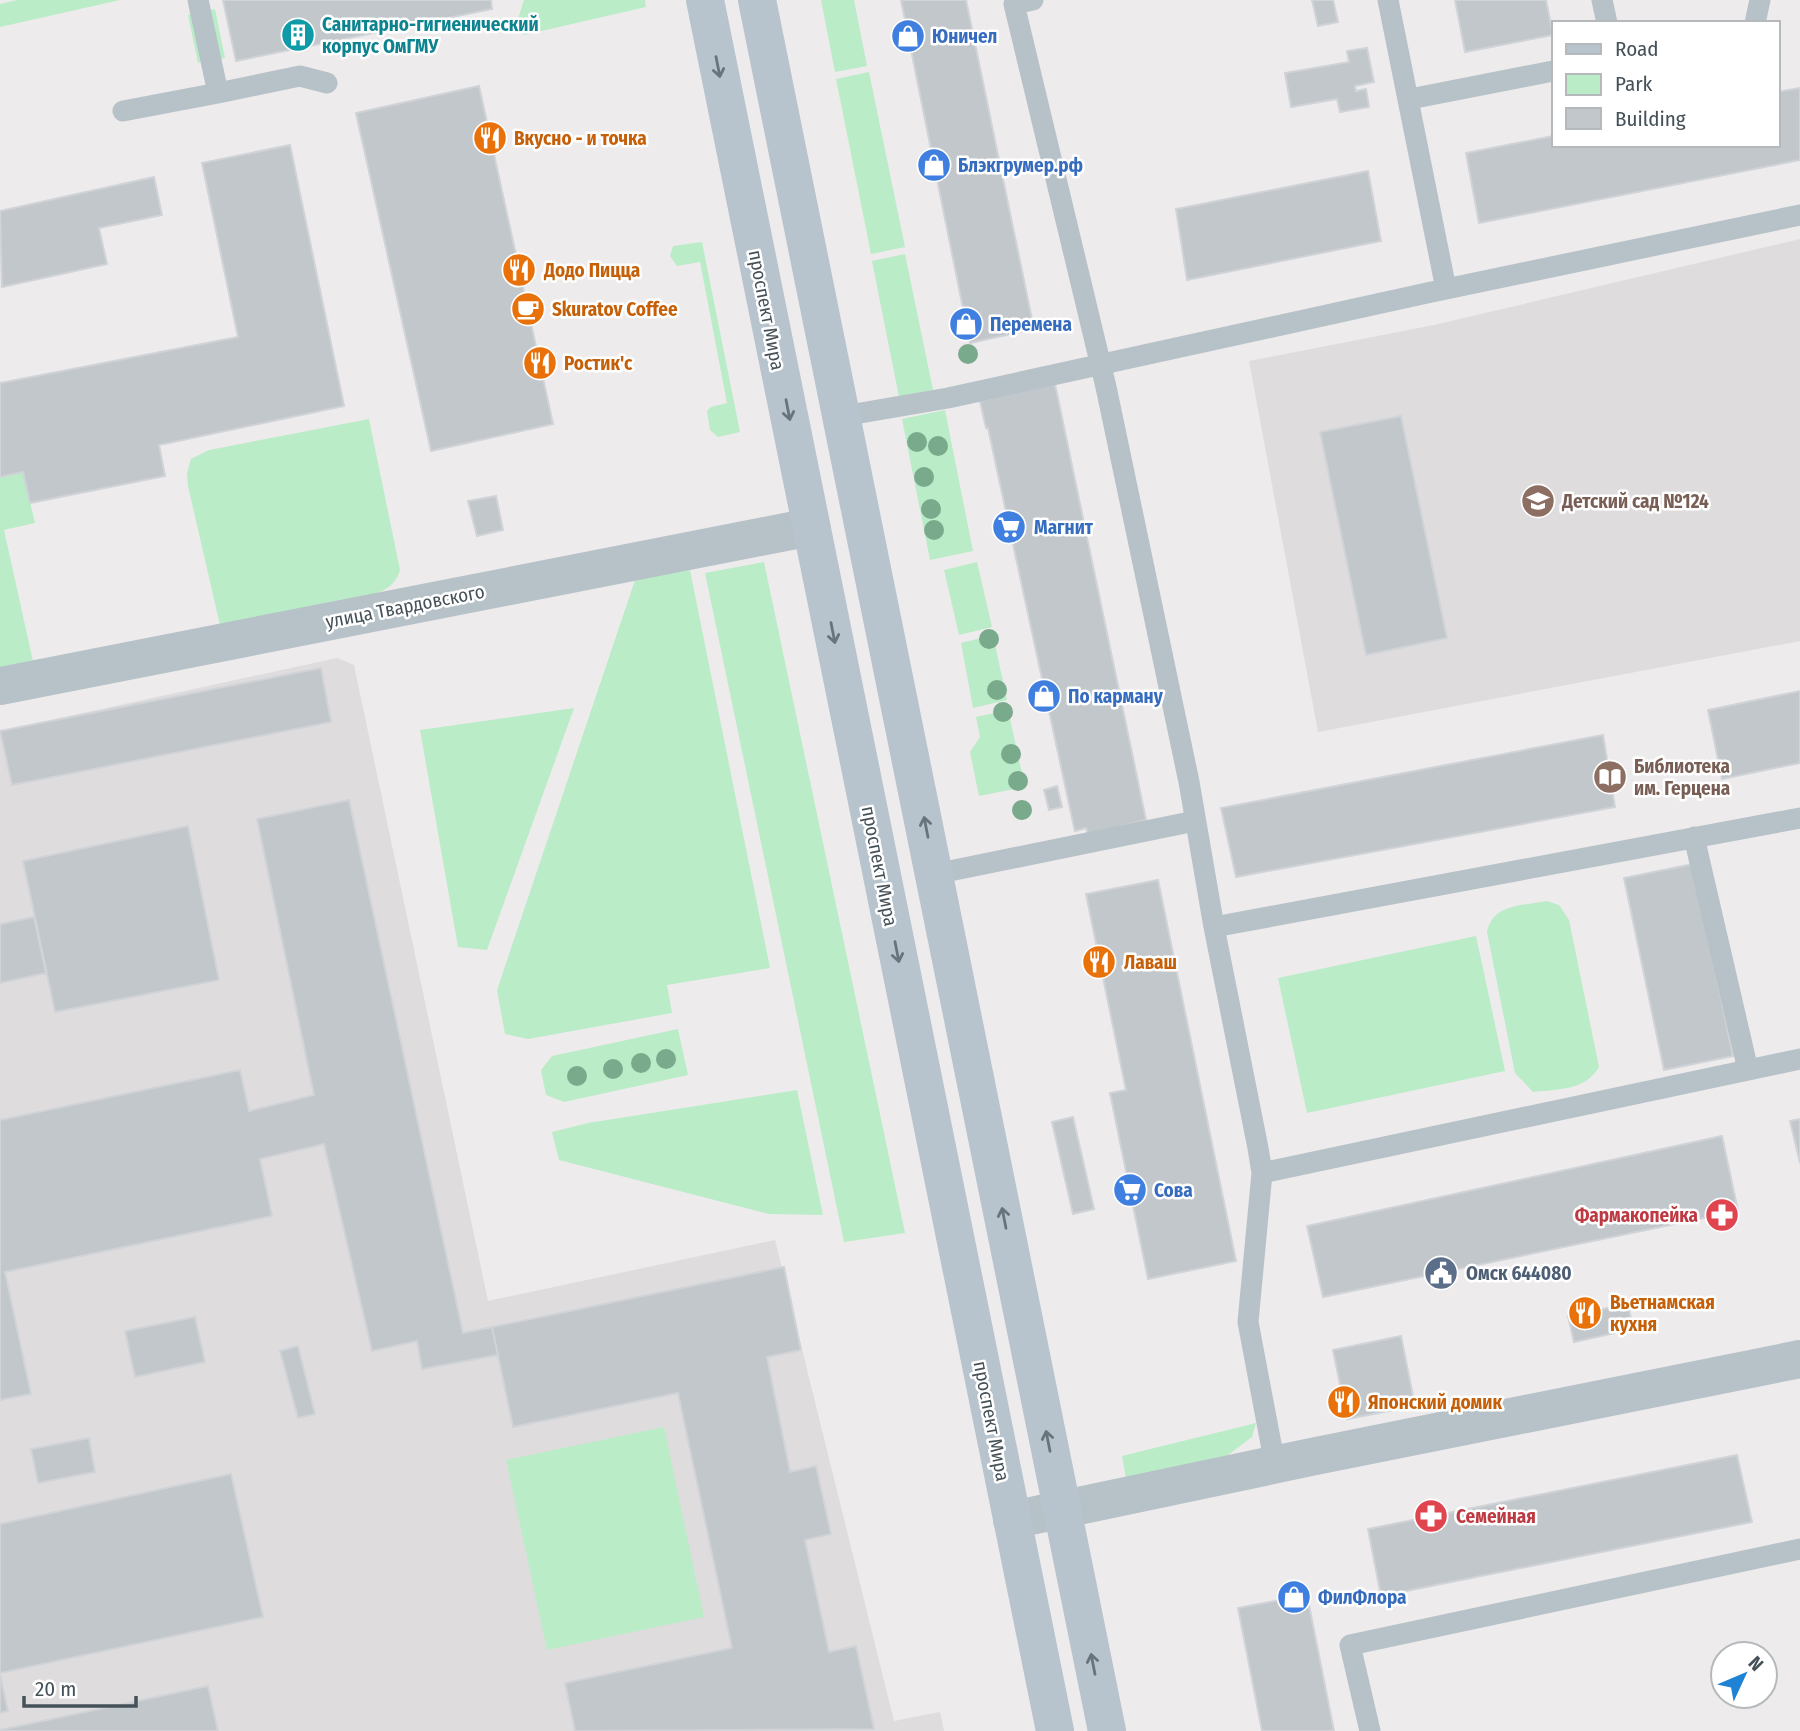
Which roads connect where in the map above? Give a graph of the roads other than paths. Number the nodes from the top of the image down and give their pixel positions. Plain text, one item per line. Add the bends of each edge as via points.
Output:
1 (198, 0) edge
2 (705, 0) edge
3 (757, 0) edge
4 (1033, 0) edge
5 (1388, 0) edge
6 (1602, 0) edge
7 (1760, 0) edge
8 (1607, 21) edge
9 (1755, 21) edge
10 (1552, 71) edge
11 (327, 83) dead end
12 (218, 93) junction
13 (1410, 99) junction
14 (123, 111) dead end
15 (1800, 215) edge
16 (1446, 289) junction
17 (1101, 364) junction
18 (843, 416) junction
19 (811, 527) junction
20 (0, 686) edge
21 (1800, 818) edge
22 (1195, 821) junction
23 (1694, 837) junction
24 (935, 874) junction
25 (1214, 927) junction
26 (1800, 1059) edge
27 (1748, 1070) junction
28 (1262, 1173) junction
29 (1800, 1359) edge
30 (1275, 1465) junction
31 (1062, 1510) junction
32 (1012, 1520) junction
33 (1800, 1549) edge
34 (1055, 1731) edge
35 (1107, 1731) edge
36 (1370, 1731) edge

1 - 12 lane
2 -> 19 main road, проспект Мира
3 - 18 main road
4 - 17 lane via 1014,4
5 - 13 lane
6 - 8 lane
7 - 9 lane
10 - 13 lane
11 - 12 lane via 300,76
12 - 14 lane
13 - 16 lane
15 - 16 lane
16 - 17 lane
17 - 18 lane
17 - 22 lane
24 -> 18 main road
19 - 20 street, улица Твардовского
19 -> 32 main road, проспект Мира
21 - 23 lane
22 - 24 lane
22 - 25 lane
23 - 25 lane
23 - 27 lane
31 -> 24 main road
25 - 28 lane
26 - 27 lane
27 - 28 lane
28 - 30 lane via 1248,1322
29 - 30 street
30 - 31 street
31 - 32 street
35 -> 31 main road
32 - 34 main road, проспект Мира
33 - 36 lane via 1350,1645

